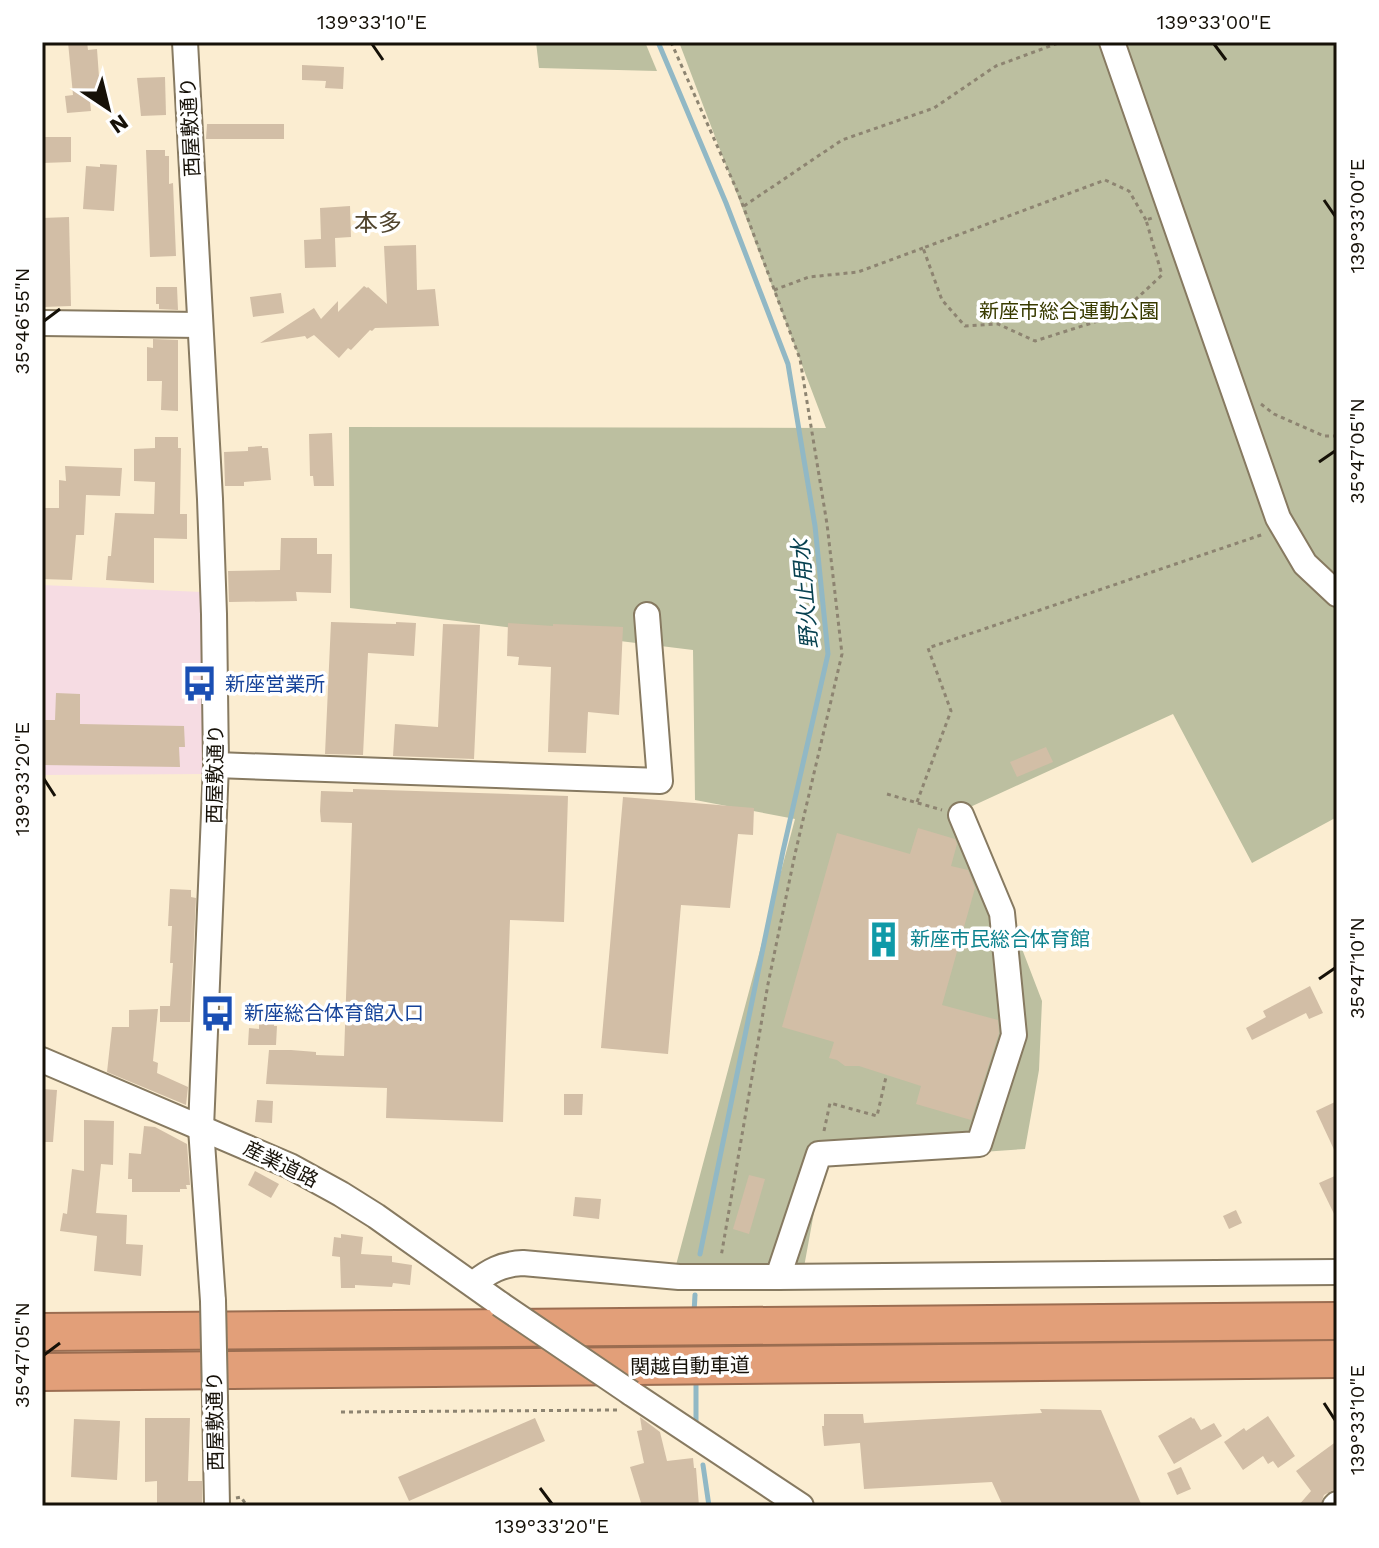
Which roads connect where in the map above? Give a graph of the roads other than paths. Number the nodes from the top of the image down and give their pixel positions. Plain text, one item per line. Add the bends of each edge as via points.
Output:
1 (185, 42) edge
2 (1112, 42) edge
3 (42, 323) edge
4 (200, 325) junction
5 (1337, 594) edge
6 (647, 615) dead end
7 (216, 765) junction
8 (961, 815) road end
9 (42, 1060) edge
10 (201, 1128) junction
11 (1337, 1272) edge
12 (778, 1277) junction
13 (473, 1284) junction
14 (1337, 1321) edge
15 (42, 1332) edge
16 (1337, 1359) edge
17 (42, 1372) edge
18 (217, 1506) edge
19 (801, 1506) edge

1 - 4 street, 西屋敷通り
2 - 5 street via 1278,518 1305,564
3 - 4 street
4 - 7 street, 西屋敷通り via 214,599
6 - 7 street via 660,781
7 - 10 street, 西屋敷通り
8 - 12 street via 1002,913 1014,1035 979,1144 819,1154
9 - 10 street, 産業道路
10 - 13 street, 産業道路 via 341,1194
10 - 18 street, 西屋敷通り, bridge via 213,1301
11 - 12 street
12 - 13 street via 679,1277 523,1263 497,1268
13 - 19 street, 産業道路, bridge
14 - 15 highway, 関越自動車道
16 - 17 highway, 関越自動車道

